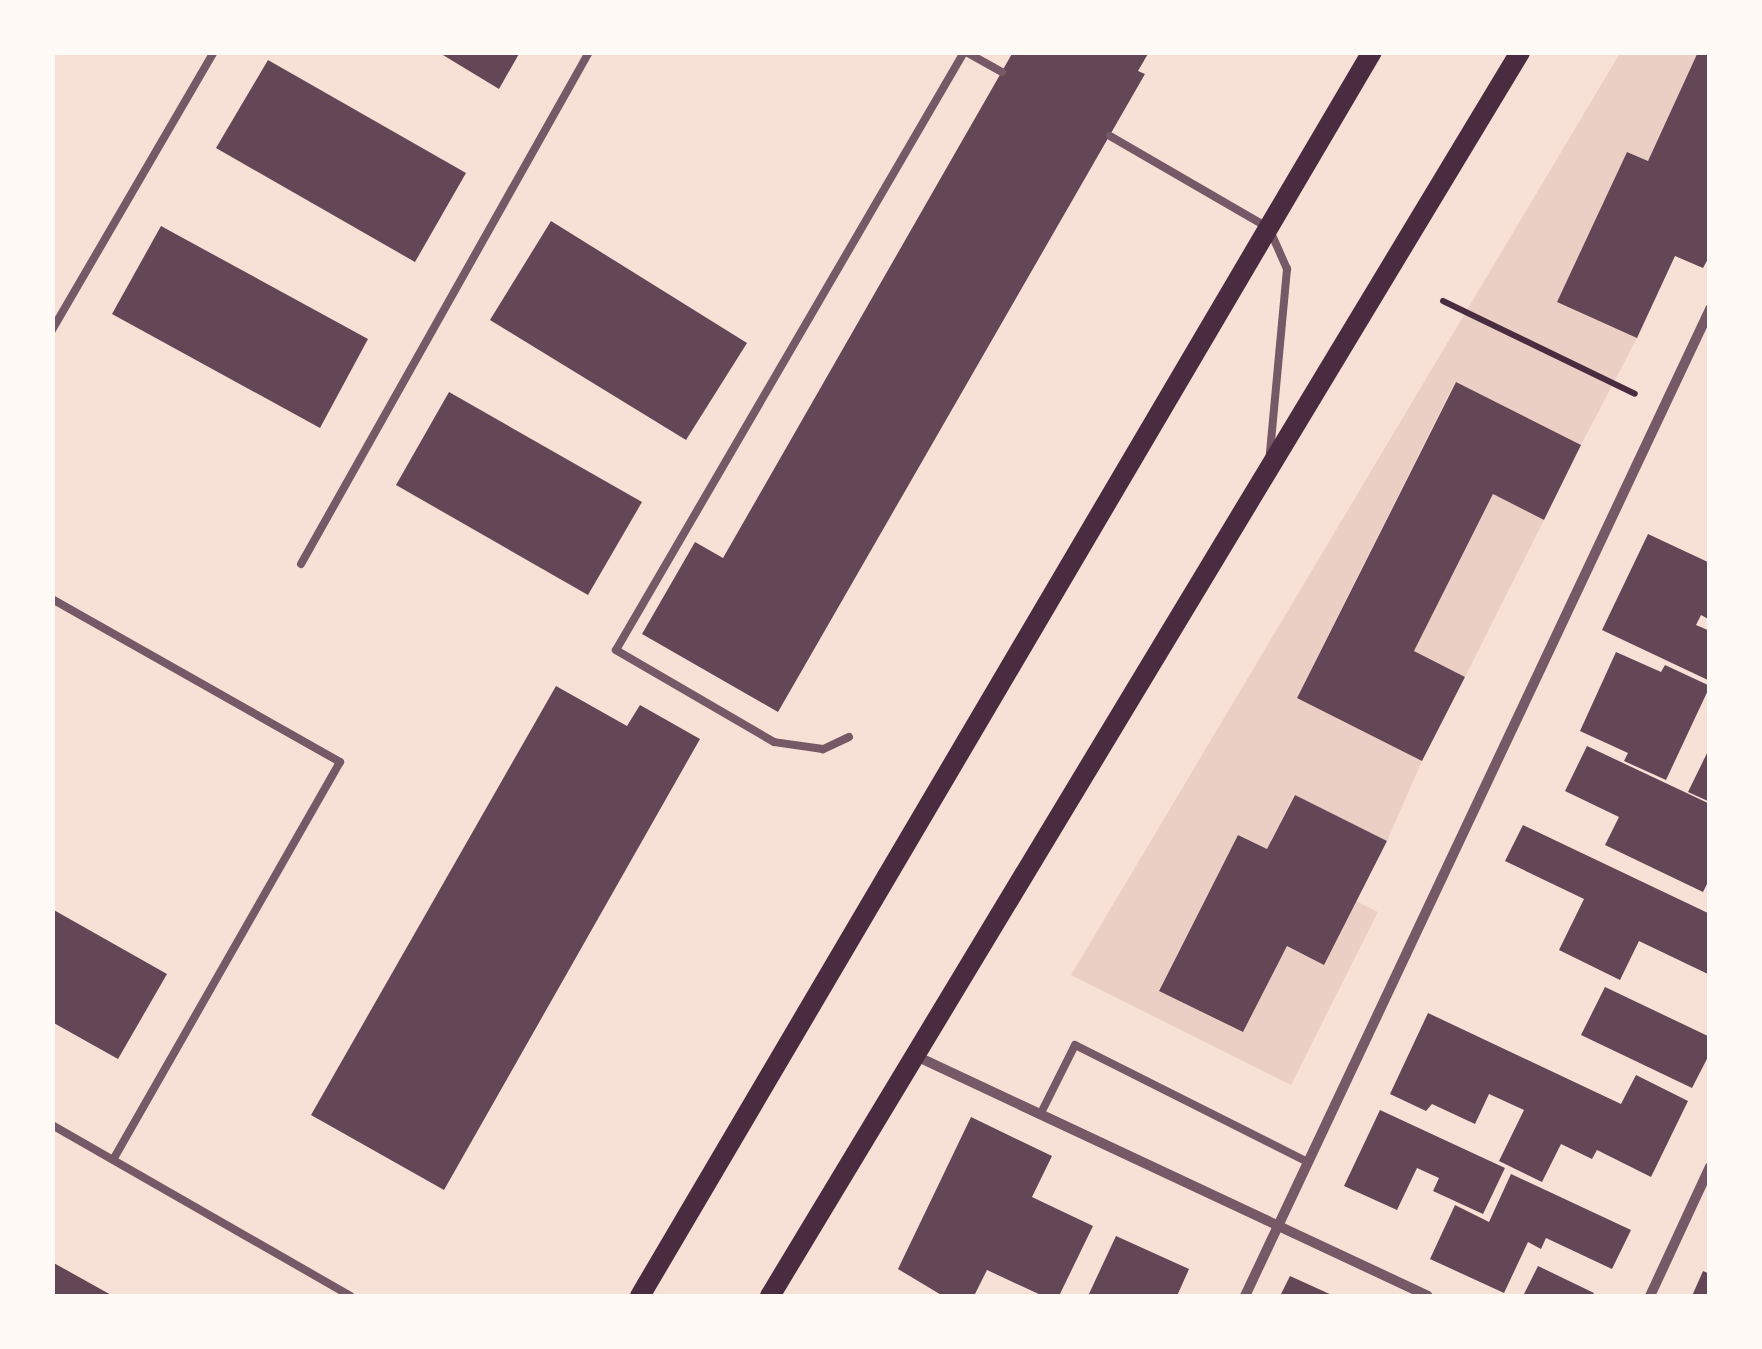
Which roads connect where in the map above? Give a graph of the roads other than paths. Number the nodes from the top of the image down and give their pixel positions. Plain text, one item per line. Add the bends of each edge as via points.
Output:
1 (214, 52) edge
2 (589, 52) edge
3 (965, 52) edge
4 (1372, 52) edge
5 (1520, 52) edge
6 (1002, 72) dead end
7 (1110, 136) dead end
8 (1268, 228) junction
9 (1710, 309) edge
10 (52, 330) edge
11 (1269, 468) junction
12 (302, 564) dead end
13 (52, 599) edge
14 (849, 737) dead end
15 (916, 1056) junction
16 (1041, 1114) junction
17 (52, 1126) edge
18 (113, 1160) junction
19 (1308, 1162) junction
20 (1710, 1168) edge
21 (1278, 1226) junction
22 (350, 1296) edge
23 (640, 1296) edge
24 (770, 1296) edge
25 (1245, 1296) edge
26 (1428, 1296) edge
27 (1650, 1296) edge

1 - 10 lane
2 - 12 lane
3 - 6 lane
3 - 14 lane via 616,650 774,742 823,749
4 - 8 main road
5 - 11 main road
7 - 8 lane
8 - 11 lane via 1287,269
8 - 23 main road
9 - 19 street
11 - 15 main road
13 - 18 lane via 340,762
15 - 16 street
15 - 24 main road
16 - 19 lane via 1075,1045
16 - 21 street
17 - 18 lane
18 - 22 lane
19 - 21 street
20 - 27 street
21 - 25 street
21 - 26 street

